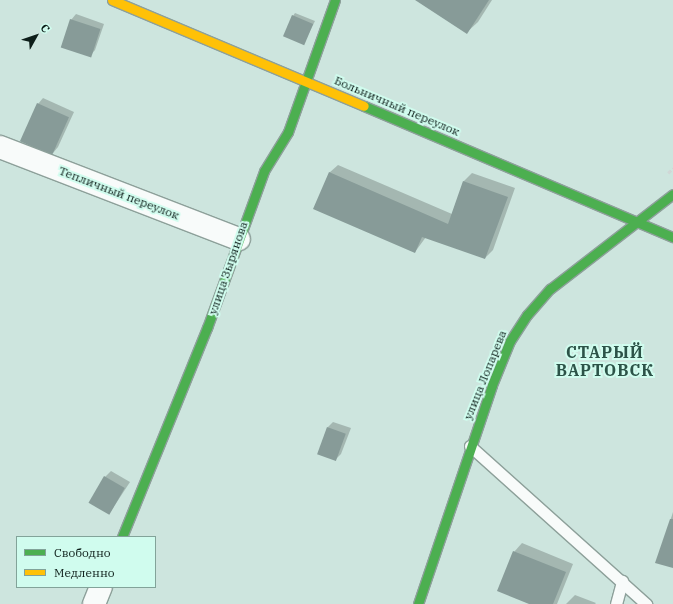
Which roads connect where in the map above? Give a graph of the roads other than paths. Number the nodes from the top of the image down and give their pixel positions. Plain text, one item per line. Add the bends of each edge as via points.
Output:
1 (112, 0) edge
2 (335, 0) edge
3 (306, 80) junction
4 (0, 147) edge
5 (673, 194) edge
6 (638, 222) junction
7 (673, 237) edge
8 (239, 239) junction
9 (470, 446) junction
10 (122, 536) edge
11 (622, 581) junction
12 (101, 588) edge
13 (94, 604) edge
14 (418, 604) edge
15 (616, 604) edge
16 (646, 604) edge

1 - 3 street, Больничный переулок
2 - 3 street, улица Зырянова
3 - 6 street, Больничный переулок
3 - 8 street, улица Зырянова via 288,132 264,171
4 - 8 street, Тепличный переулок
5 - 6 street, улица Лопарева
6 - 7 street, Больничный переулок
6 - 9 street, улица Лопарева via 550,289 526,314 510,342
8 - 10 street, улица Зырянова via 207,328
9 - 11 lane
9 - 14 street, улица Лопарева
11 - 15 lane
11 - 16 lane
12 - 13 street

